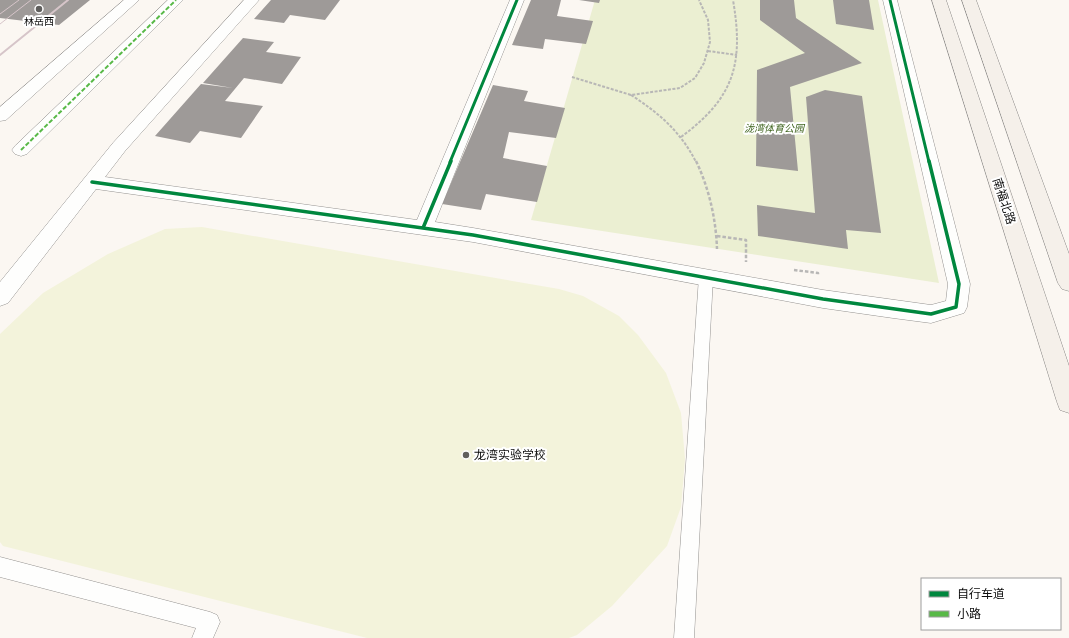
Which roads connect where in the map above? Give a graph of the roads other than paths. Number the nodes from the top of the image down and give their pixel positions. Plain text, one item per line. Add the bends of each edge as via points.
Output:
1 (132, 0) edge
2 (176, 0) edge
3 (252, 0) edge
4 (517, 0) edge
5 (890, 0) edge
6 (939, 0) edge
7 (969, 0) edge
8 (0, 116) edge
9 (21, 150) dead end
10 (92, 182) junction
11 (423, 228) junction
12 (706, 277) junction
13 (1069, 284) edge
14 (0, 297) edge
15 (1069, 402) edge
16 (0, 567) edge
17 (202, 638) edge
18 (684, 638) edge

1 - 8 street
2 - 9 street
3 - 10 street via 119,147
4 - 11 street
5 - 12 street via 959,284 956,307 931,314 823,299
6 - 15 street, 南福北路
7 - 13 street
10 - 11 street
10 - 14 street
11 - 12 street
12 - 18 lane
16 - 17 lane via 210,622

